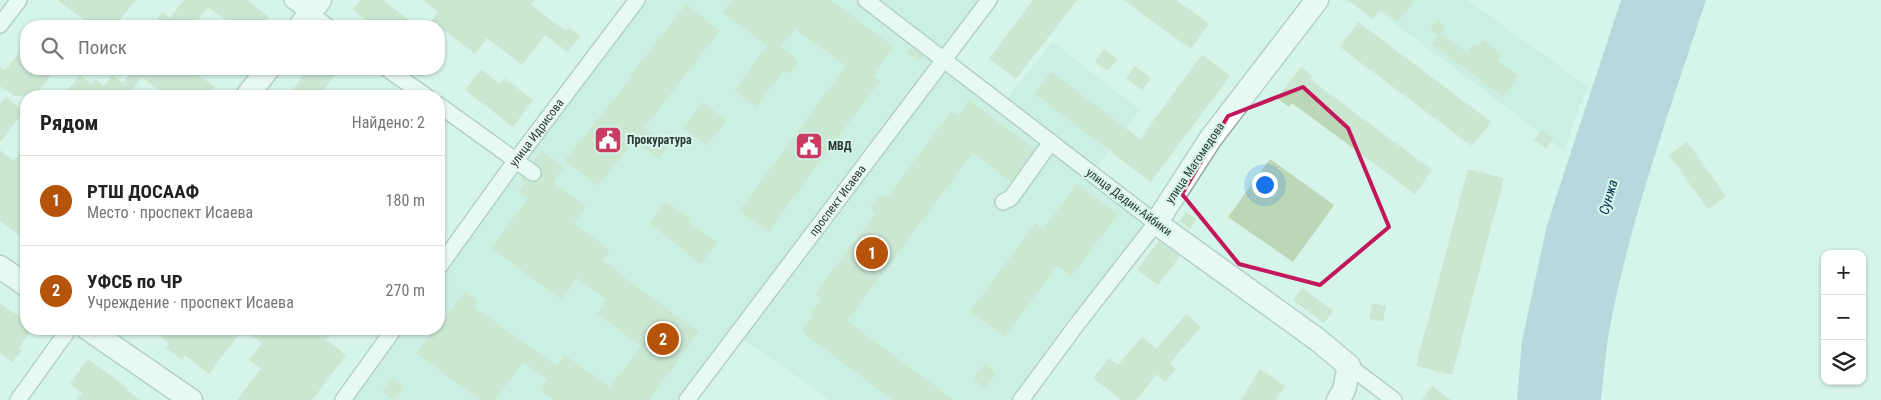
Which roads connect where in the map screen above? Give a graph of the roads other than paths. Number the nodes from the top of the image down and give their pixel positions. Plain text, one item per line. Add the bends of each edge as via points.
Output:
1 (19, 0) edge
2 (292, 0) edge
3 (637, 0) edge
4 (866, 0) edge
5 (989, 0) edge
6 (1317, 0) edge
7 (315, 17) edge
8 (0, 25) edge
9 (944, 60) junction
10 (263, 75) edge
11 (396, 75) edge
12 (252, 90) edge
13 (417, 90) edge
14 (445, 109) edge
15 (1050, 142) junction
16 (516, 160) junction
17 (533, 173) dead end
18 (1003, 202) dead end
19 (1156, 223) junction
20 (445, 258) edge
21 (0, 267) edge
22 (20, 282) edge
23 (65, 335) edge
24 (97, 335) edge
25 (390, 335) edge
26 (1349, 366) junction
27 (18, 400) edge
28 (191, 400) edge
29 (343, 400) edge
30 (687, 400) edge
31 (1021, 400) edge
32 (1338, 400) edge
33 (1394, 400) edge

1 - 8 street
2 - 7 street
3 - 16 street, улица Идрисова
4 - 9 street, улица Дадин-Айбики
5 - 9 street, проспект Исаева
6 - 19 street, улица Магомедова via 1211,138
9 - 15 street, улица Дадин-Айбики
9 - 30 street, проспект Исаева
10 - 12 street
11 - 13 street
14 - 16 street
15 - 18 street via 1011,198
15 - 19 street, улица Дадин-Айбики
16 - 17 street
16 - 20 street, улица Идрисова
19 - 26 street, улица Дадин-Айбики
19 - 31 street, улица Магомедова
21 - 22 street
23 - 27 street
24 - 28 street
25 - 29 street
26 - 32 street via 1344,390
26 - 33 street, улица Дадин-Айбики

